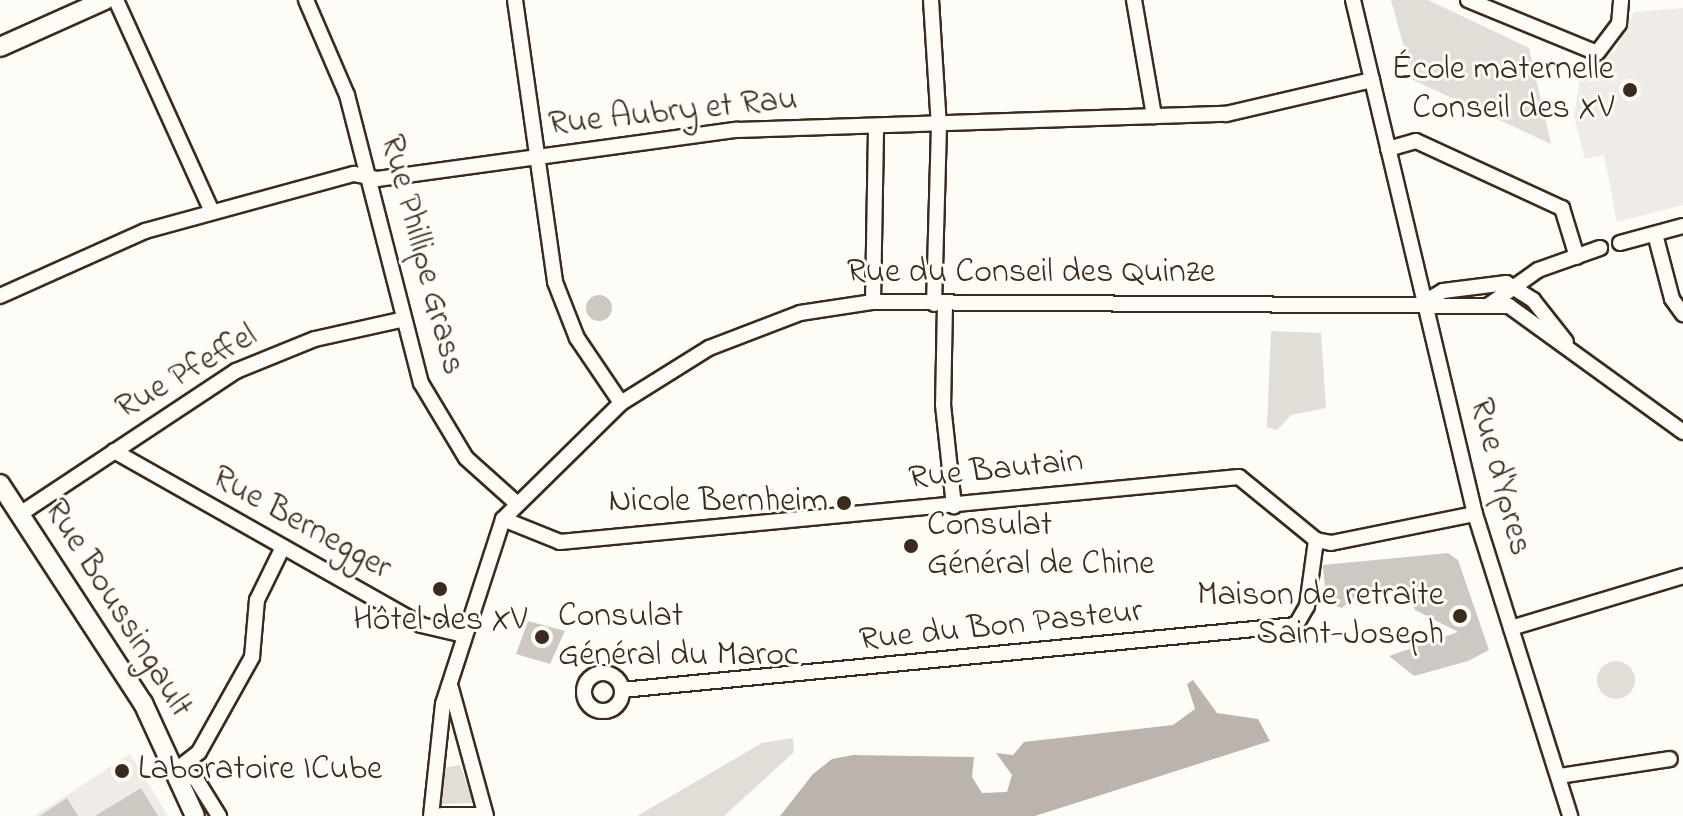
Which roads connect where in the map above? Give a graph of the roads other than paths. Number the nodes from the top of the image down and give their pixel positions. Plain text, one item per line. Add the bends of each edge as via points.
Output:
1 (105, 0) edge
2 (116, 0) edge
3 (306, 0) edge
4 (515, 0) edge
5 (931, 0) edge
6 (1134, 0) edge
7 (1353, 0) edge
8 (1468, 0) edge
9 (1621, 0) edge
10 (0, 47) edge
11 (1372, 80) junction
12 (1154, 116) junction
13 (939, 126) junction
14 (876, 128) junction
15 (1388, 149) junction
16 (537, 157) junction
17 (367, 177) junction
18 (211, 209) junction
19 (1683, 226) edge
20 (1655, 234) junction
21 (1620, 243) dead end
22 (1600, 248) dead end
23 (1577, 257) junction
24 (1514, 287) junction
25 (0, 296) edge
26 (873, 302) junction
27 (1424, 302) junction
28 (940, 304) junction
29 (1489, 305) junction
30 (1683, 314) edge
31 (401, 320) junction
32 (1577, 355) junction
33 (621, 403) junction
34 (1683, 432) edge
35 (114, 451) junction
36 (0, 484) edge
37 (515, 502) junction
38 (954, 506) junction
39 (20, 514) junction
40 (1475, 514) junction
41 (503, 519) junction
42 (1316, 540) junction
43 (283, 547) junction
44 (1683, 576) edge
45 (1511, 628) junction
46 (464, 635) junction
47 (451, 688) junction
48 (622, 690) dead end
49 (1670, 759) dead end
50 (176, 770) junction
51 (1559, 776) junction
52 (195, 816) edge
53 (219, 816) edge
54 (431, 816) edge
55 (442, 816) edge
56 (483, 816) edge
57 (1570, 816) edge

1 - 10 main road
2 - 18 street
3 - 17 street, Rue Phillipe Grass via 347,95
4 - 16 street
5 - 13 street
6 - 12 street
7 - 11 street, Rue d'Ypres
8 - 9 street via 1580,52 1606,47
11 - 12 street, Rue Aubry et Rau via 1226,114
11 - 15 street, Rue d'Ypres
12 - 13 street, Rue Aubry et Rau
13 - 14 street, Rue Aubry et Rau
13 - 28 street
14 - 16 street, Rue Aubry et Rau via 737,130
14 - 26 street
15 - 23 street via 1416,141 1562,208
15 - 27 street, Rue d'Ypres
16 - 17 street, Rue Aubry et Rau
16 - 33 street via 555,282 577,338
17 - 18 street, Rue Aubry et Rau
17 - 31 street, Rue Phillipe Grass
18 - 25 street, Rue Aubry et Rau via 80,256
19 - 20 street
20 - 21 street
20 - 30 street via 1672,299
22 - 23 street
23 - 24 street
24 - 27 street via 1449,290
24 - 29 street
24 - 32 street
26 - 28 street, Rue du Conseil des Quinze
26 - 33 street, Rue du Conseil des Quinze via 827,306 737,335
27 - 28 street, Rue du Conseil des Quinze
27 - 29 street via 1447,310
27 - 40 street, Rue d'Ypres
28 - 38 street
29 - 32 street via 1522,313
31 - 35 street, Rue Pfeffel via 315,339 236,371
31 - 37 street, Rue Phillipe Grass via 442,422 466,458
32 - 34 street
33 - 37 street, Rue du Conseil des Quinze
35 - 39 street, Rue Pfeffel
35 - 43 street, Rue Bernegger
36 - 39 main road, Rue Boussingault
37 - 41 street, Rue du Conseil des Quinze
38 - 41 street, Rue Bautain via 560,542
38 - 42 street, Rue Bautain via 1239,477
39 - 50 main road, Rue Boussingault via 143,703
40 - 42 street
40 - 45 street, Rue d'Ypres
41 - 46 street, Rue du Conseil des Quinze
42 - 48 street, Rue du Bon Pasteur via 1307,606 1296,625
43 - 46 street, Rue Bernegger via 421,625
43 - 50 street via 257,600 252,657 199,752
44 - 45 street
45 - 51 street, Rue d'Ypres
46 - 47 street, Rue du Conseil des Quinze
47 - 54 street, Rue du Conseil des Quinze via 443,704
47 - 56 street, Rue du Conseil des Quinze
49 - 51 street
50 - 52 main road, Rue Boussingault
50 - 53 street, Rue Boussingault via 196,779
51 - 57 street, Rue d'Ypres
55 - 56 street

